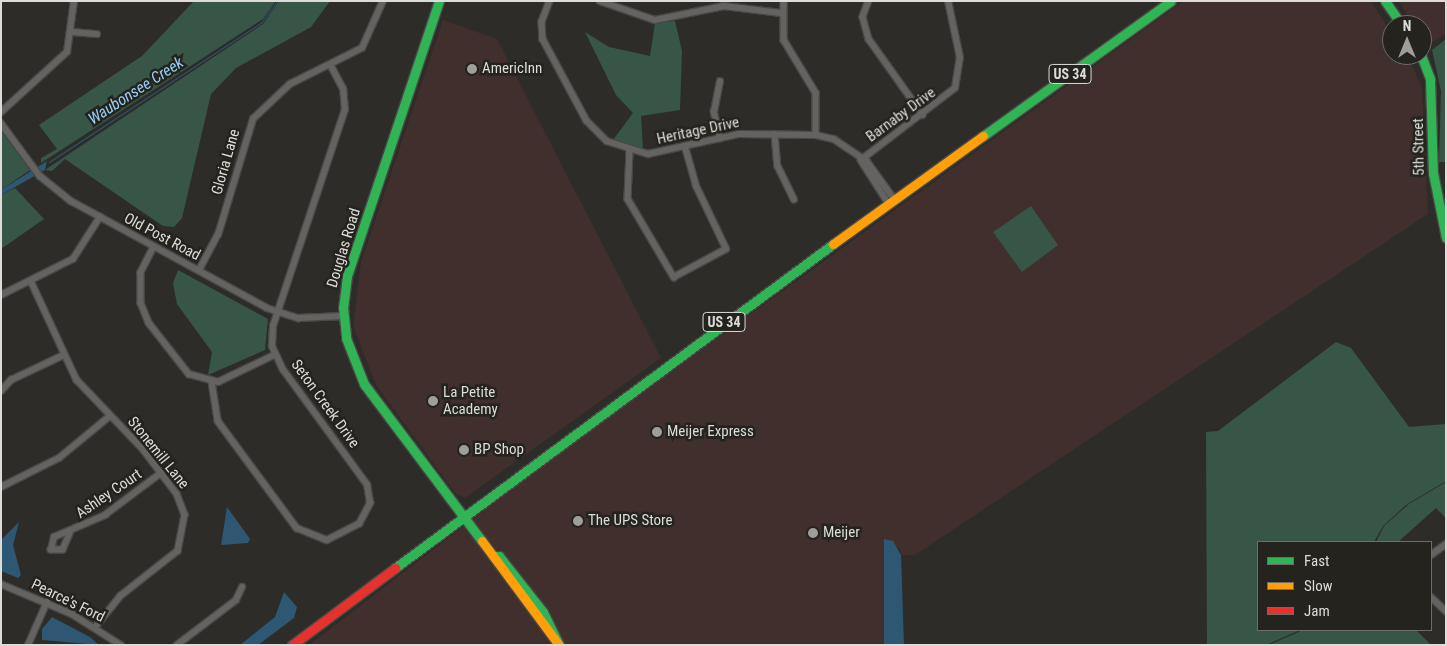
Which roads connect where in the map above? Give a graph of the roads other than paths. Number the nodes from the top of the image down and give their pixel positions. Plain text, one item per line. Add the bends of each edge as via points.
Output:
1 (74, 1) edge
2 (382, 1) edge
3 (439, 1) edge
4 (550, 1) edge
5 (600, 1) edge
6 (784, 1) edge
7 (868, 1) edge
8 (948, 1) edge
9 (1171, 1) edge
10 (1385, 1) edge
11 (781, 13) junction
12 (1395, 15) edge
13 (73, 32) junction
14 (96, 34) dead end
15 (1425, 65) edge
16 (331, 66) junction
17 (720, 82) dead end
18 (1, 112) edge
19 (923, 115) junction
20 (1, 123) edge
21 (776, 134) junction
22 (816, 135) junction
23 (720, 138) junction
24 (685, 147) junction
25 (630, 151) junction
26 (861, 160) junction
27 (794, 199) dead end
28 (892, 202) junction
29 (100, 217) junction
30 (1446, 238) edge
31 (154, 247) junction
32 (199, 270) junction
33 (31, 281) junction
34 (1, 295) edge
35 (278, 312) junction
36 (343, 316) junction
37 (64, 355) junction
38 (274, 355) junction
39 (212, 382) junction
40 (1, 391) edge
41 (110, 416) junction
42 (161, 473) junction
43 (1, 487) edge
44 (464, 516) junction
45 (70, 534) dead end
46 (1446, 544) edge
47 (1432, 554) edge
48 (1, 584) edge
49 (242, 587) dead end
50 (1432, 598) edge
51 (47, 602) junction
52 (1446, 611) edge
53 (95, 628) junction
54 (28, 645) edge
55 (121, 645) edge
56 (177, 645) edge
57 (292, 645) edge
58 (559, 645) edge

1 - 13 street
2 - 16 street, Gloria Lane via 367,42
3 - 36 main road, Douglas Road via 350,267
4 - 25 street, Heritage Drive via 542,28 549,51 587,121 603,139
5 - 11 street via 655,20 724,6
6 - 11 street
7 - 19 street via 863,17 869,39
8 - 19 street, Barnaby Drive via 960,73 946,100
9 - 28 main road, US 34
10 - 12 main road
11 - 22 street via 784,40 816,93
13 - 14 street
13 - 18 street via 59,62
15 - 30 main road, 5th Street via 1430,79 1433,173
16 - 32 street, Gloria Lane via 280,91 254,119 218,235
16 - 35 street, Seton Creek Drive via 343,89 345,110
17 - 23 street via 714,112
19 - 26 street, Barnaby Drive
20 - 29 street, Old Post Road via 40,176
21 - 22 street, Heritage Drive
21 - 23 street, Heritage Drive
21 - 27 street via 778,166
22 - 26 street, Heritage Drive via 834,139
23 - 24 street, Heritage Drive
24 - 25 street, Heritage Drive via 648,154
24 - 25 street via 696,186 726,249 674,277 628,199
26 - 28 street, Heritage Drive
28 - 44 main road, US 34
29 - 31 street, Old Post Road
29 - 33 street via 78,255
31 - 32 street, Old Post Road
31 - 39 street via 139,286 144,314 189,374
32 - 35 street, Old Post Road
33 - 34 street
33 - 37 street, Stonemill Lane
35 - 36 street, Old Post Road via 316,319
35 - 38 street, Seton Creek Drive via 272,335
36 - 44 main road, Douglas Road via 348,347 364,384
37 - 40 street via 11,380
37 - 41 street, Stonemill Lane via 85,392
38 - 39 street
38 - 39 street, Seton Creek Drive via 367,485 370,503 364,516 335,538 312,537 297,528 218,422
41 - 42 street, Stonemill Lane
41 - 43 street via 60,458
42 - 45 street, Ashley Court via 105,515
42 - 53 street, Stonemill Lane via 184,508 181,544 173,556 121,596
44 - 57 main road, US 34
44 - 58 main road, Douglas Road via 493,556 494,563
46 - 47 street
48 - 51 street, Pearce's Ford
49 - 56 street via 236,600
50 - 52 street
51 - 53 street, Pearce's Ford
51 - 54 street
53 - 55 street, Pearce's Ford

